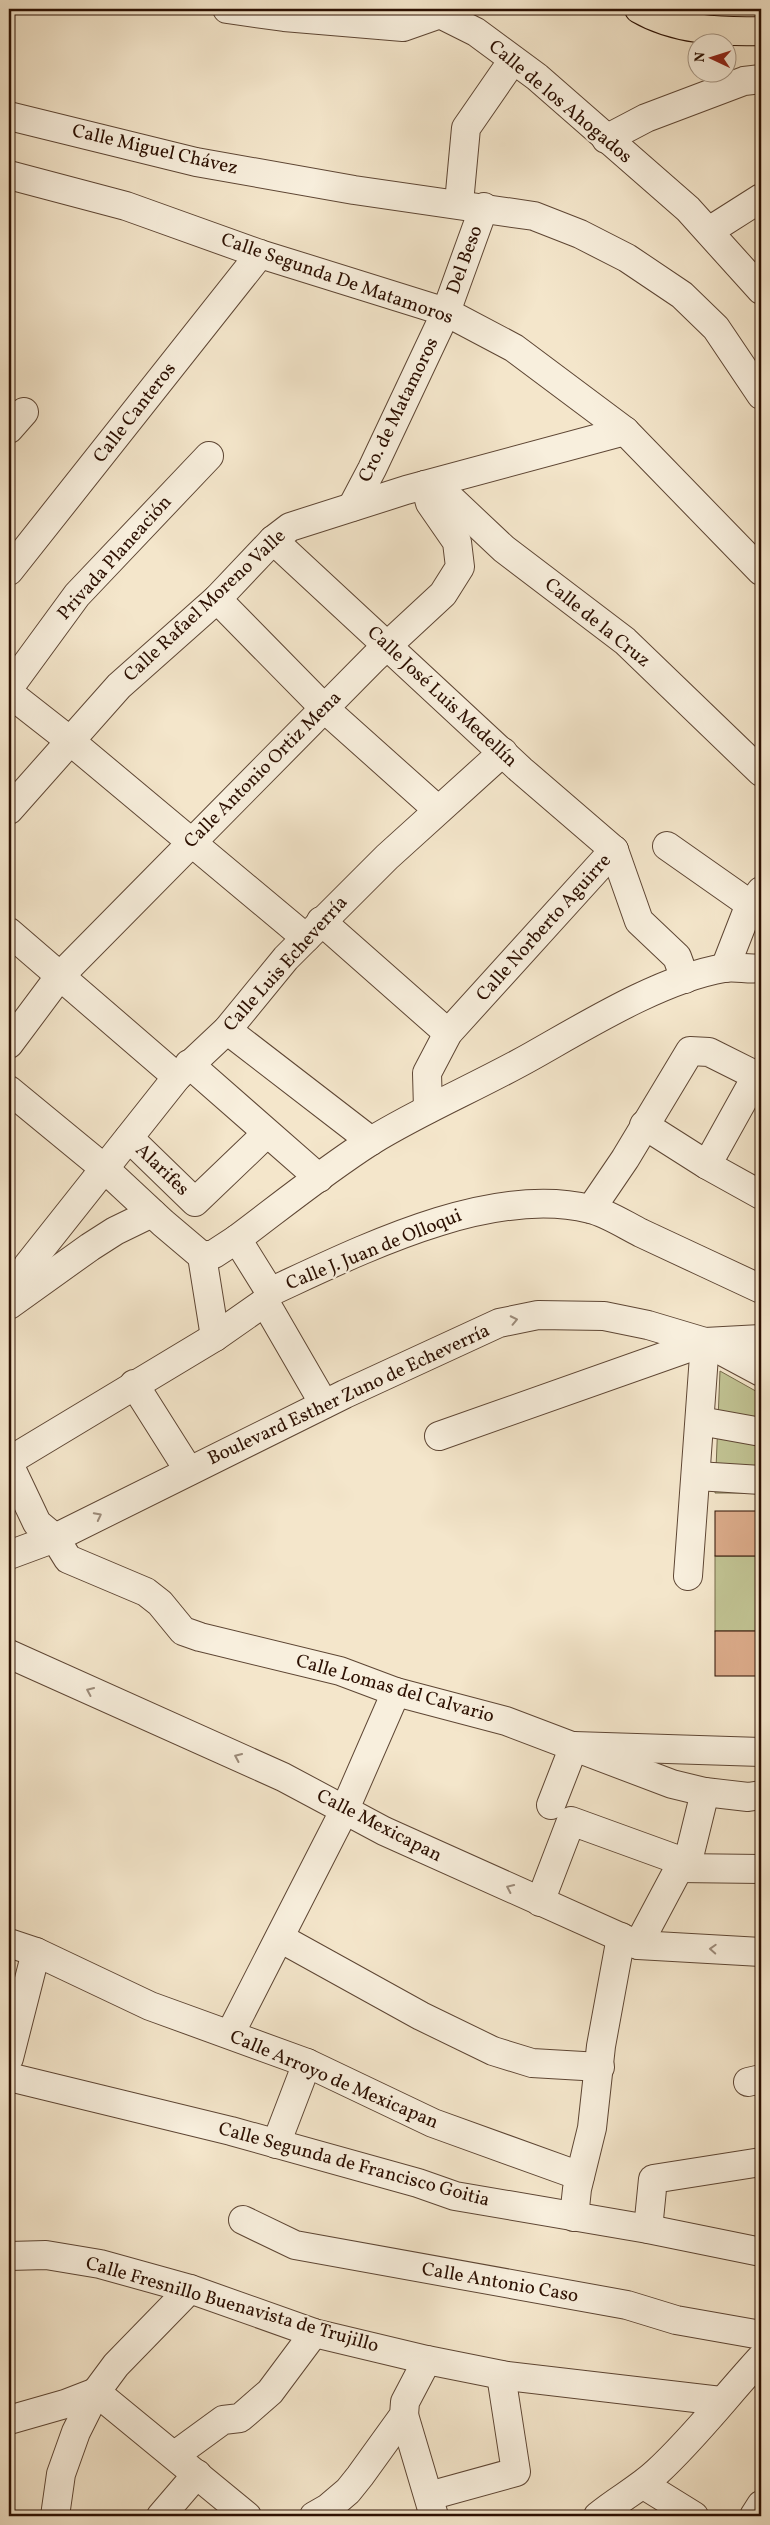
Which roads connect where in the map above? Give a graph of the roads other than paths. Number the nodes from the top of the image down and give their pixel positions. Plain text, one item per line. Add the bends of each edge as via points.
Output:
1 (227, 9) edge
2 (638, 9) edge
3 (402, 18) edge
4 (761, 31) edge
5 (513, 60) junction
6 (761, 79) edge
7 (9, 116) edge
8 (606, 139) junction
9 (9, 175) edge
10 (761, 198) edge
11 (472, 205) junction
12 (709, 231) junction
13 (260, 254) junction
14 (761, 290) edge
15 (446, 312) junction
16 (761, 395) edge
17 (625, 431) junction
18 (209, 456) dead end
19 (425, 485) junction
20 (352, 508) junction
21 (273, 540) junction
22 (9, 571) edge
23 (761, 571) edge
24 (217, 599) junction
25 (388, 647) junction
26 (9, 688) edge
27 (9, 693) edge
28 (325, 709) junction
29 (69, 740) junction
30 (502, 752) junction
31 (761, 772) edge
32 (9, 810) edge
33 (438, 810) junction
34 (191, 841) junction
35 (667, 846) dead end
36 (614, 850) junction
37 (756, 898) edge
38 (313, 930) junction
39 (9, 932) edge
40 (749, 971) edge
41 (59, 976) junction
42 (685, 979) junction
43 (227, 1030) junction
44 (448, 1033) junction
45 (9, 1044) edge
46 (183, 1071) junction
47 (759, 1077) edge
48 (9, 1090) edge
49 (428, 1109) junction
50 (644, 1125) junction
51 (266, 1134) junction
52 (129, 1138) junction
53 (371, 1141) junction
54 (707, 1165) junction
55 (105, 1169) junction
56 (318, 1178) junction
57 (761, 1195) edge
58 (591, 1209) junction
59 (152, 1213) junction
60 (236, 1239) junction
61 (202, 1256) junction
62 (761, 1289) edge
63 (267, 1297) junction
64 (9, 1298) edge
65 (9, 1305) edge
66 (215, 1337) junction
67 (761, 1339) edge
68 (705, 1342) junction
69 (761, 1372) edge
70 (134, 1384) junction
71 (324, 1404) junction
72 (700, 1421) junction
73 (761, 1432) edge
74 (439, 1436) dead end
75 (9, 1463) edge
76 (189, 1471) junction
77 (697, 1476) junction
78 (761, 1480) edge
79 (55, 1538) junction
80 (9, 1555) edge
81 (688, 1576) dead end
82 (9, 1654) edge
83 (396, 1692) junction
84 (574, 1746) junction
85 (761, 1752) edge
86 (705, 1792) junction
87 (761, 1795) edge
88 (345, 1810) junction
89 (561, 1813) junction
90 (681, 1865) junction
91 (761, 1869) edge
92 (540, 1902) junction
93 (280, 1938) junction
94 (630, 1941) junction
95 (9, 1943) edge
96 (36, 1952) junction
97 (761, 1952) edge
98 (230, 2034) junction
99 (9, 2058) edge
100 (307, 2063) junction
101 (600, 2067) junction
102 (9, 2077) edge
103 (276, 2144) junction
104 (761, 2162) edge
105 (580, 2176) junction
106 (574, 2217) junction
107 (243, 2220) dead end
108 (648, 2229) junction
109 (761, 2252) edge
110 (9, 2256) edge
111 (190, 2289) junction
112 (314, 2333) junction
113 (761, 2335) edge
114 (761, 2358) edge
115 (427, 2360) junction
116 (501, 2375) junction
117 (96, 2392) junction
118 (721, 2401) junction
119 (404, 2415) junction
120 (9, 2420) edge
121 (175, 2455) junction
122 (197, 2474) junction
123 (644, 2484) junction
124 (761, 2505) edge
125 (432, 2506) edge
126 (55, 2516) edge
127 (161, 2516) edge
128 (248, 2516) edge
129 (314, 2516) edge
130 (598, 2516) edge
131 (694, 2516) edge
132 (754, 2516) edge

1 - 3 street, Calle de los Ahogados via 284,16
2 - 4 main road via 690,27
3 - 5 street, Calle de los Ahogados via 440,14 476,32
5 - 8 street, Calle de los Ahogados via 537,77
5 - 11 street, Del Beso via 466,128
6 - 8 street via 744,81 646,118
7 - 11 street, Calle Miguel Chávez via 196,162 364,191
8 - 12 street, Calle de los Ahogados
9 - 13 street, Calle Segunda De Matamoros via 126,206
10 - 12 street
11 - 15 street, Del Beso
11 - 16 street via 534,216 580,234 627,258 682,295 716,328
12 - 14 street, Calle de los Ahogados
13 - 15 street, Calle Segunda De Matamoros
13 - 22 street, Calle Canteros
15 - 17 street, Calle Segunda De Matamoros via 514,348
15 - 20 street, Cro. de Matamoros
17 - 19 street, Calle Rafael Moreno Valle
17 - 23 street, Calle Segunda De Matamoros
18 - 26 street, Privada Planeación via 77,594
19 - 20 street, Calle Rafael Moreno Valle
19 - 25 street, Calle Antonio Ortiz Mena via 430,503 457,542 460,567 443,594
19 - 31 street, Calle de la Cruz via 453,501 504,549 625,641
20 - 21 street, Calle Rafael Moreno Valle via 290,527
21 - 24 street, Calle Rafael Moreno Valle
21 - 25 street, Calle José Luis Medellín
24 - 28 street
24 - 29 street, Calle Rafael Moreno Valle via 119,686
25 - 28 street, Calle Antonio Ortiz Mena
25 - 30 street, Calle José Luis Medellín
27 - 29 street
28 - 33 street
28 - 34 street, Calle Antonio Ortiz Mena
29 - 32 street, Calle Rafael Moreno Valle
29 - 34 street
30 - 33 street, Calle Luis Echeverría
30 - 36 street, Calle José Luis Medellín
33 - 38 street, Calle Luis Echeverría
34 - 38 street
34 - 41 street, Calle Antonio Ortiz Mena
35 - 37 street
36 - 42 street, Calle Norberto Aguirre via 639,921 676,957
36 - 44 street, Calle Norberto Aguirre
37 - 40 street
38 - 43 street, Calle Luis Echeverría
38 - 44 street
39 - 41 street
40 - 42 street
41 - 45 street, Calle Antonio Ortiz Mena
41 - 46 street
42 - 49 street via 616,1009 504,1072
43 - 46 street, Calle Luis Echeverría
43 - 53 street
44 - 49 street, Calle Norberto Aguirre via 427,1073
46 - 51 street
46 - 52 street, Calle Luis Echeverría
47 - 50 street via 709,1052 690,1051
47 - 54 street
48 - 55 street
49 - 53 street
50 - 54 street
50 - 58 street
51 - 52 street, Alarifes via 195,1202
51 - 56 street
52 - 55 street, Calle Luis Echeverría
53 - 56 street
54 - 57 street
55 - 59 street
55 - 64 street, Calle Luis Echeverría via 28,1265
56 - 60 street
58 - 62 street, Calle J. Juan de Olloqui
58 - 63 street, Calle J. Juan de Olloqui via 558,1205 505,1206 459,1214 346,1257
59 - 61 street
59 - 65 street via 90,1246
60 - 61 street via 214,1254
60 - 63 street
61 - 66 street
63 - 66 street, Calle J. Juan de Olloqui
63 - 71 street
66 - 70 street, Calle J. Juan de Olloqui
67 - 68 street
68 - 69 street
71 -> 68 street, Boulevard Esther Zuno de Echeverría via 499,1323 538,1315 604,1316
68 - 72 street
68 - 74 street
70 - 75 street, Calle J. Juan de Olloqui
70 - 76 street
71 - 76 street, Boulevard Esther Zuno de Echeverría
72 - 73 street
72 - 77 street
75 - 79 street, Calle Lomas del Calvario via 36,1523
79 -> 76 street, Boulevard Esther Zuno de Echeverría
77 - 78 street
77 - 81 street
79 - 80 street, Boulevard Esther Zuno de Echeverría
79 - 83 street, Calle Lomas del Calvario via 68,1559 146,1592 160,1603 183,1631 340,1671
88 -> 82 street, Calle Mexicapan via 283,1777
83 - 84 street, Calle Lomas del Calvario via 506,1721
83 - 88 street
84 - 85 street
84 - 86 street, Calle Lomas del Calvario via 672,1784
84 - 89 street
86 - 87 street, Calle Lomas del Calvario via 748,1797
86 - 90 street via 690,1853
92 -> 88 street, Calle Mexicapan
88 - 93 street
89 - 90 street
89 - 92 street
90 - 91 street
90 - 94 street
92 - 94 street, Calle Mexicapan
93 - 98 street
93 - 101 street via 421,2016 493,2051 532,2063
97 -> 94 street, Calle Mexicapan
94 - 101 street via 601,2046
95 - 96 street, Calle Arroyo de Mexicapan
96 - 98 street, Calle Arroyo de Mexicapan via 150,2006
96 - 99 street
98 - 100 street, Calle Arroyo de Mexicapan
100 - 103 street
100 - 105 street, Calle Arroyo de Mexicapan via 433,2123
101 - 105 street via 592,2128
102 - 103 street, Calle Segunda de Francisco Goitia
103 - 106 street, Calle Segunda de Francisco Goitia via 455,2196
104 - 108 street via 653,2179
105 - 106 street
106 - 108 street, Calle Segunda de Francisco Goitia
107 - 113 street, Calle Antonio Caso via 295,2245 627,2305 676,2320
108 - 109 street, Calle Segunda de Francisco Goitia
110 - 111 street, Calle Fresnillo Buenavista de Trujillo via 46,2255 100,2264
111 - 112 street, Calle Fresnillo Buenavista de Trujillo
111 - 117 street via 116,2365
112 - 115 street, Calle Fresnillo Buenavista de Trujillo
112 - 121 street via 270,2392 240,2418 224,2420
114 - 118 street
115 - 116 street, Calle Fresnillo Buenavista de Trujillo
115 - 119 street via 405,2402
116 - 118 street, Calle Fresnillo Buenavista de Trujillo
116 - 125 street via 516,2472
117 - 120 street
117 - 121 street
117 - 126 street via 76,2432 61,2474
118 - 123 street via 694,2436
119 - 125 street
119 - 129 street via 348,2491
121 - 122 street
122 - 127 street
122 - 128 street
123 - 130 street
123 - 131 street
124 - 132 street

